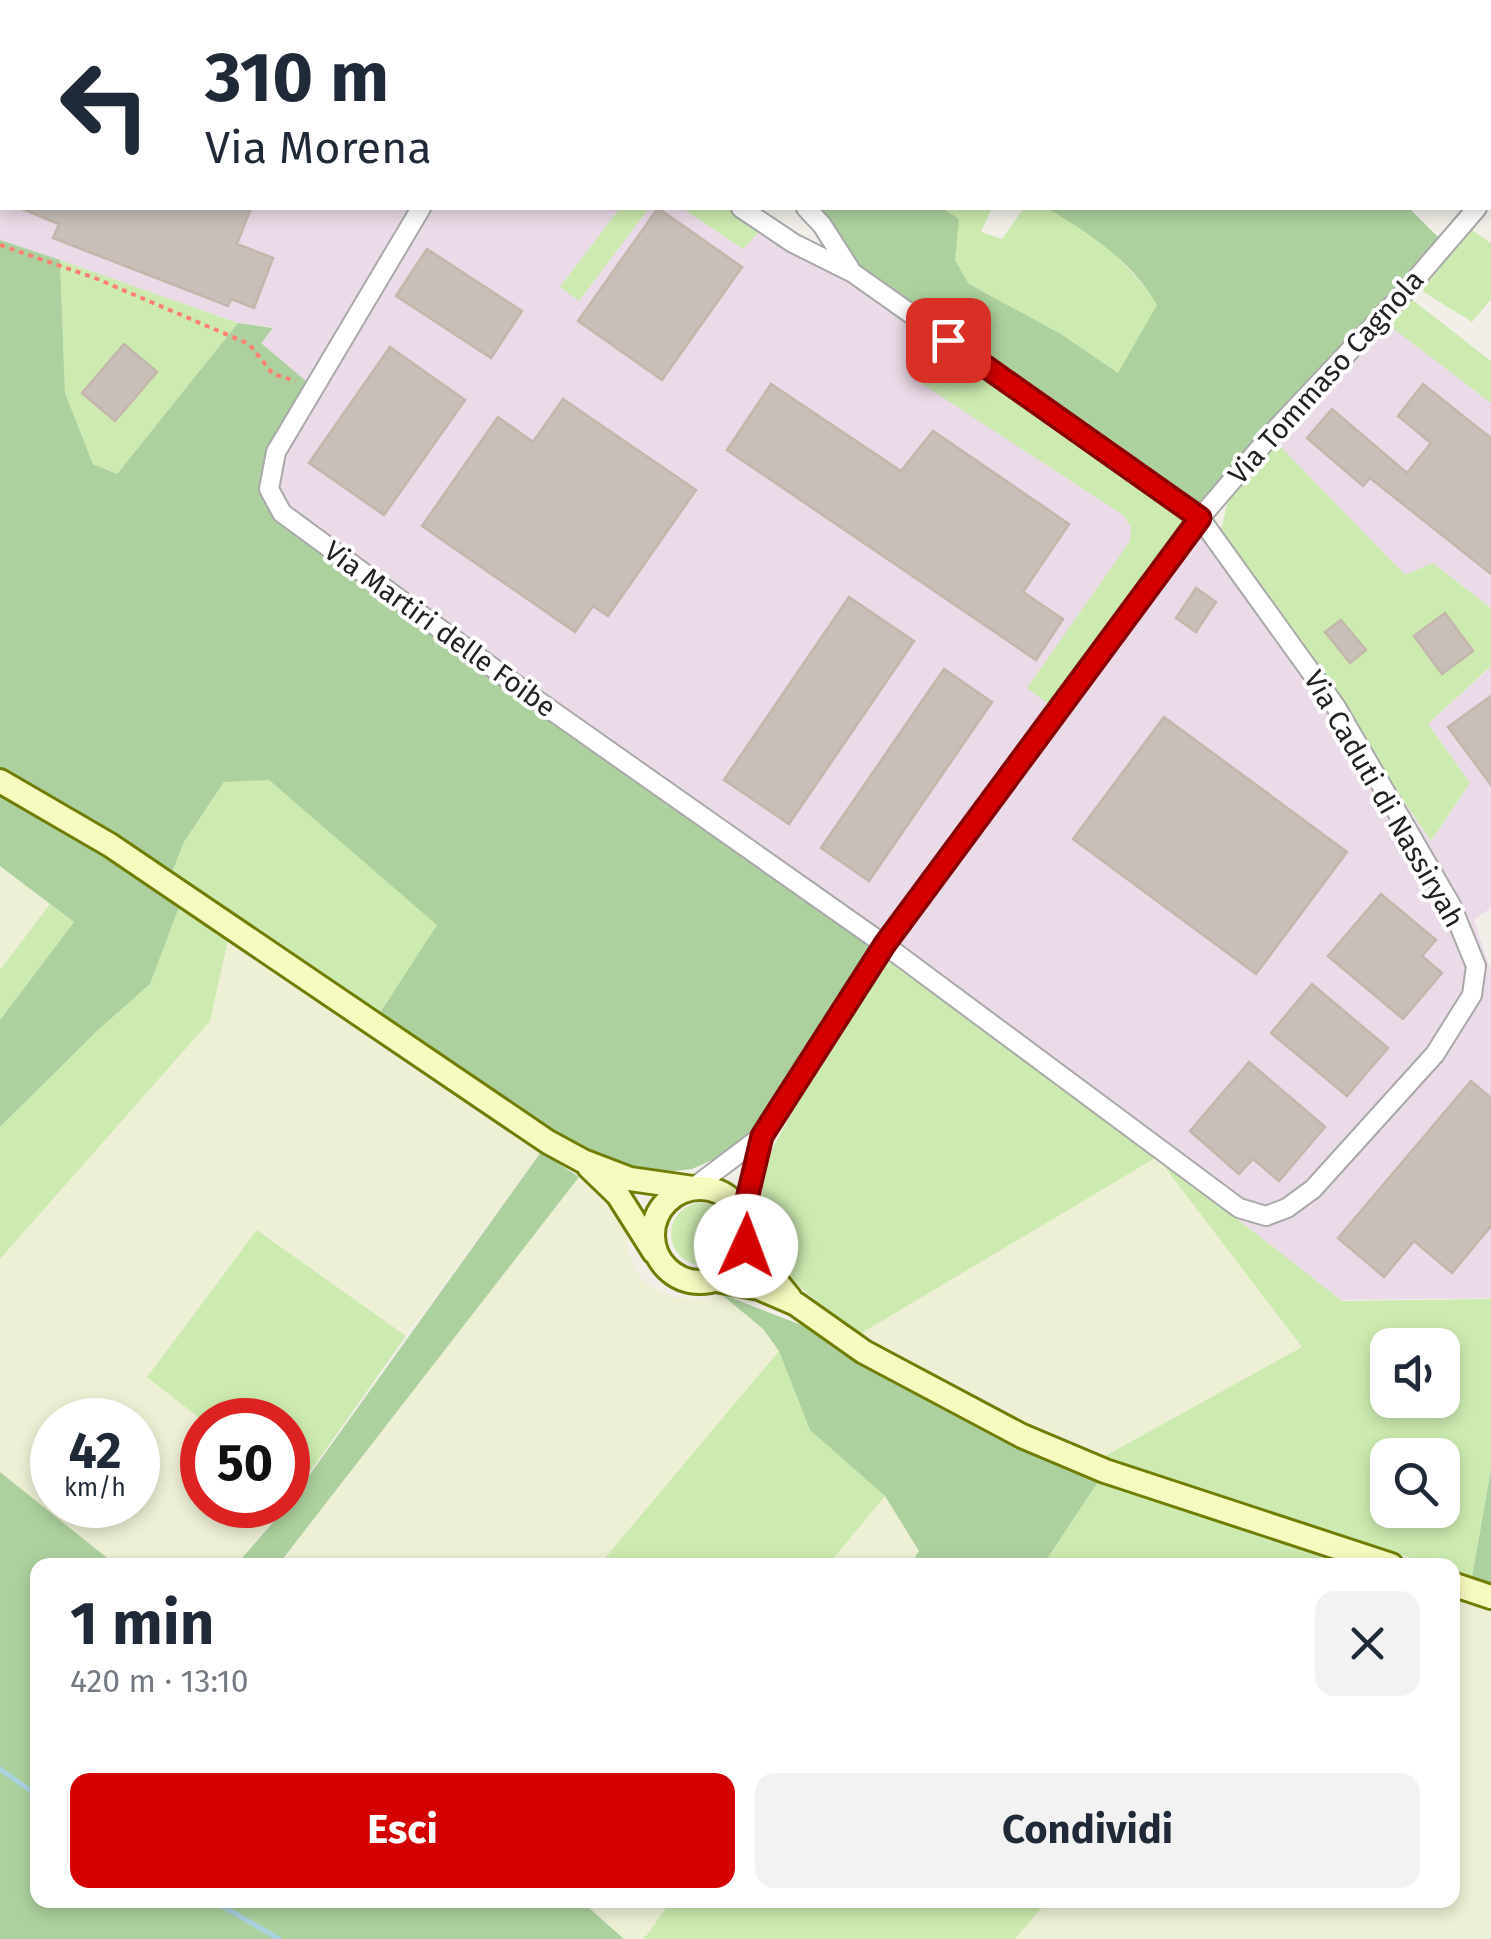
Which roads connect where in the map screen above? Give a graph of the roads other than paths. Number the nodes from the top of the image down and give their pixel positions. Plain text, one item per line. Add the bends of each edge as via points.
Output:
1 (420, 210) edge
2 (744, 210) edge
3 (808, 210) edge
4 (1476, 210) edge
5 (853, 273) junction
6 (1200, 518) junction
7 (0, 781) edge
8 (885, 944) junction
9 (762, 1136) junction
10 (583, 1161) junction
11 (693, 1188) junction
12 (743, 1216) junction
13 (657, 1257) junction
14 (716, 1280) junction
15 (796, 1304) junction
16 (1369, 1558) edge
17 (1460, 1586) edge
18 (1491, 1596) edge

1 - 8 street, Via Martiri delle Foibe via 276,452 269,488 282,512
2 - 5 street
3 - 5 street
4 - 6 street, Via Tommaso Cagnola
5 - 6 street, Via Caduti di Nassiryah
6 - 8 street, Via Tommaso Cagnola
6 - 8 street, Via Caduti di Nassiryah via 1336,707 1450,904 1476,966 1472,996 1435,1054 1313,1189 1266,1216 1239,1208
7 - 10 main road via 110,845
8 - 9 street, Via Tommaso Cagnola
9 - 11 street, Via Tommaso Cagnola
9 - 12 street, Via Tommaso Cagnola
10 - 11 main road via 630,1179
10 - 13 main road via 618,1196
11 - 12 main road via 717,1191
11 - 13 main road via 669,1199 655,1218
12 - 14 main road via 743,1256
12 - 15 main road via 768,1272
13 - 14 main road via 675,1276 694,1283
14 - 15 main road
15 - 16 main road via 864,1352 1022,1436 1106,1472
17 - 18 main road

